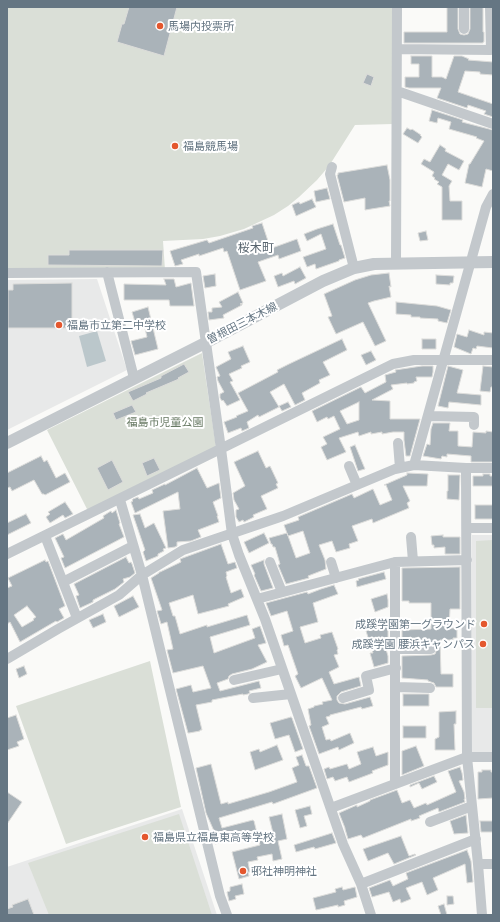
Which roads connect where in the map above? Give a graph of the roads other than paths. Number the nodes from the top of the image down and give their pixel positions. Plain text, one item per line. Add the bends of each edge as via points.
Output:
1 (397, 7) edge
2 (464, 7) edge
3 (490, 7) edge
4 (464, 29) dead end
5 (397, 49) junction
6 (397, 91) junction
7 (493, 124) edge
8 (332, 167) dead end
9 (492, 197) edge
10 (493, 262) edge
11 (396, 263) junction
12 (470, 263) junction
13 (354, 268) junction
14 (107, 272) junction
15 (7, 273) edge
16 (207, 342) junction
17 (444, 360) junction
18 (493, 360) edge
19 (134, 378) junction
20 (428, 416) junction
21 (474, 425) dead end
22 (398, 442) dead end
23 (7, 443) edge
24 (221, 449) junction
25 (414, 465) junction
26 (350, 466) dead end
27 (400, 468) junction
28 (466, 468) junction
29 (493, 468) edge
30 (356, 485) junction
31 (120, 500) junction
32 (467, 528) junction
33 (493, 528) edge
34 (232, 534) junction
35 (44, 536) junction
36 (411, 537) dead end
37 (133, 546) junction
38 (7, 554) edge
39 (467, 560) junction
40 (413, 561) junction
41 (270, 562) dead end
42 (331, 562) dead end
43 (396, 562) junction
44 (142, 575) junction
45 (336, 578) junction
46 (63, 582) junction
47 (282, 592) junction
48 (257, 598) junction
49 (77, 618) junction
50 (396, 649) junction
51 (431, 649) dead end
52 (7, 659) edge
53 (396, 668) junction
54 (282, 669) junction
55 (234, 680) dead end
56 (396, 687) junction
57 (430, 688) dead end
58 (291, 694) junction
59 (253, 698) dead end
60 (343, 698) dead end
61 (467, 757) junction
62 (493, 757) edge
63 (395, 784) junction
64 (472, 806) junction
65 (331, 808) junction
66 (430, 822) dead end
67 (476, 839) junction
68 (478, 864) junction
69 (493, 864) edge
70 (361, 884) junction
71 (227, 915) edge
72 (371, 915) edge
73 (482, 915) edge

1 - 5 street
2 - 4 street
3 - 5 street via 491,50
5 - 6 street
6 - 7 street
6 - 11 street
8 - 13 street via 330,174
9 - 12 street via 486,207
10 - 12 street, 曽根田三本木線
11 - 12 street, 曽根田三本木線
11 - 13 street, 曽根田三本木線
12 - 17 street
13 - 16 street, 曽根田三本木線 via 323,281
14 - 15 street
14 - 16 street via 196,272
14 - 19 street
16 - 19 street, 曽根田三本木線
16 - 24 street
17 - 18 street
17 - 20 street
17 - 24 street via 414,360 393,364
19 - 23 street, 曽根田三本木線
20 - 21 street via 474,417
20 - 25 street
22 - 27 street
24 - 31 street
24 - 34 street
25 - 27 street
25 - 28 street
26 - 30 street
27 - 30 street
28 - 29 street
28 - 32 street
30 - 34 street via 283,516
31 - 35 street
31 - 37 street
32 - 33 street
32 - 39 street
34 - 44 street via 183,550
34 - 48 street
35 - 38 street
35 - 46 street
36 - 40 street
37 - 44 street
37 - 46 street
39 - 40 street
39 - 61 street
40 - 43 street
41 - 47 street
42 - 45 street
43 - 45 street
43 - 50 street
44 - 49 street via 120,595
44 - 71 street via 218,889
45 - 47 street
46 - 49 street
47 - 48 street
48 - 54 street
49 - 52 street
50 - 51 street
50 - 53 street
53 - 56 street
53 - 60 street via 366,676 369,690
54 - 55 street
54 - 58 street
56 - 57 street
56 - 63 street
58 - 59 street
58 - 65 street
61 - 62 street
61 - 63 street
61 - 64 street
63 - 65 street
64 - 66 street
64 - 67 street
65 - 70 street via 342,844
67 - 68 street
67 - 70 street
68 - 69 street
68 - 73 street
70 - 72 street

